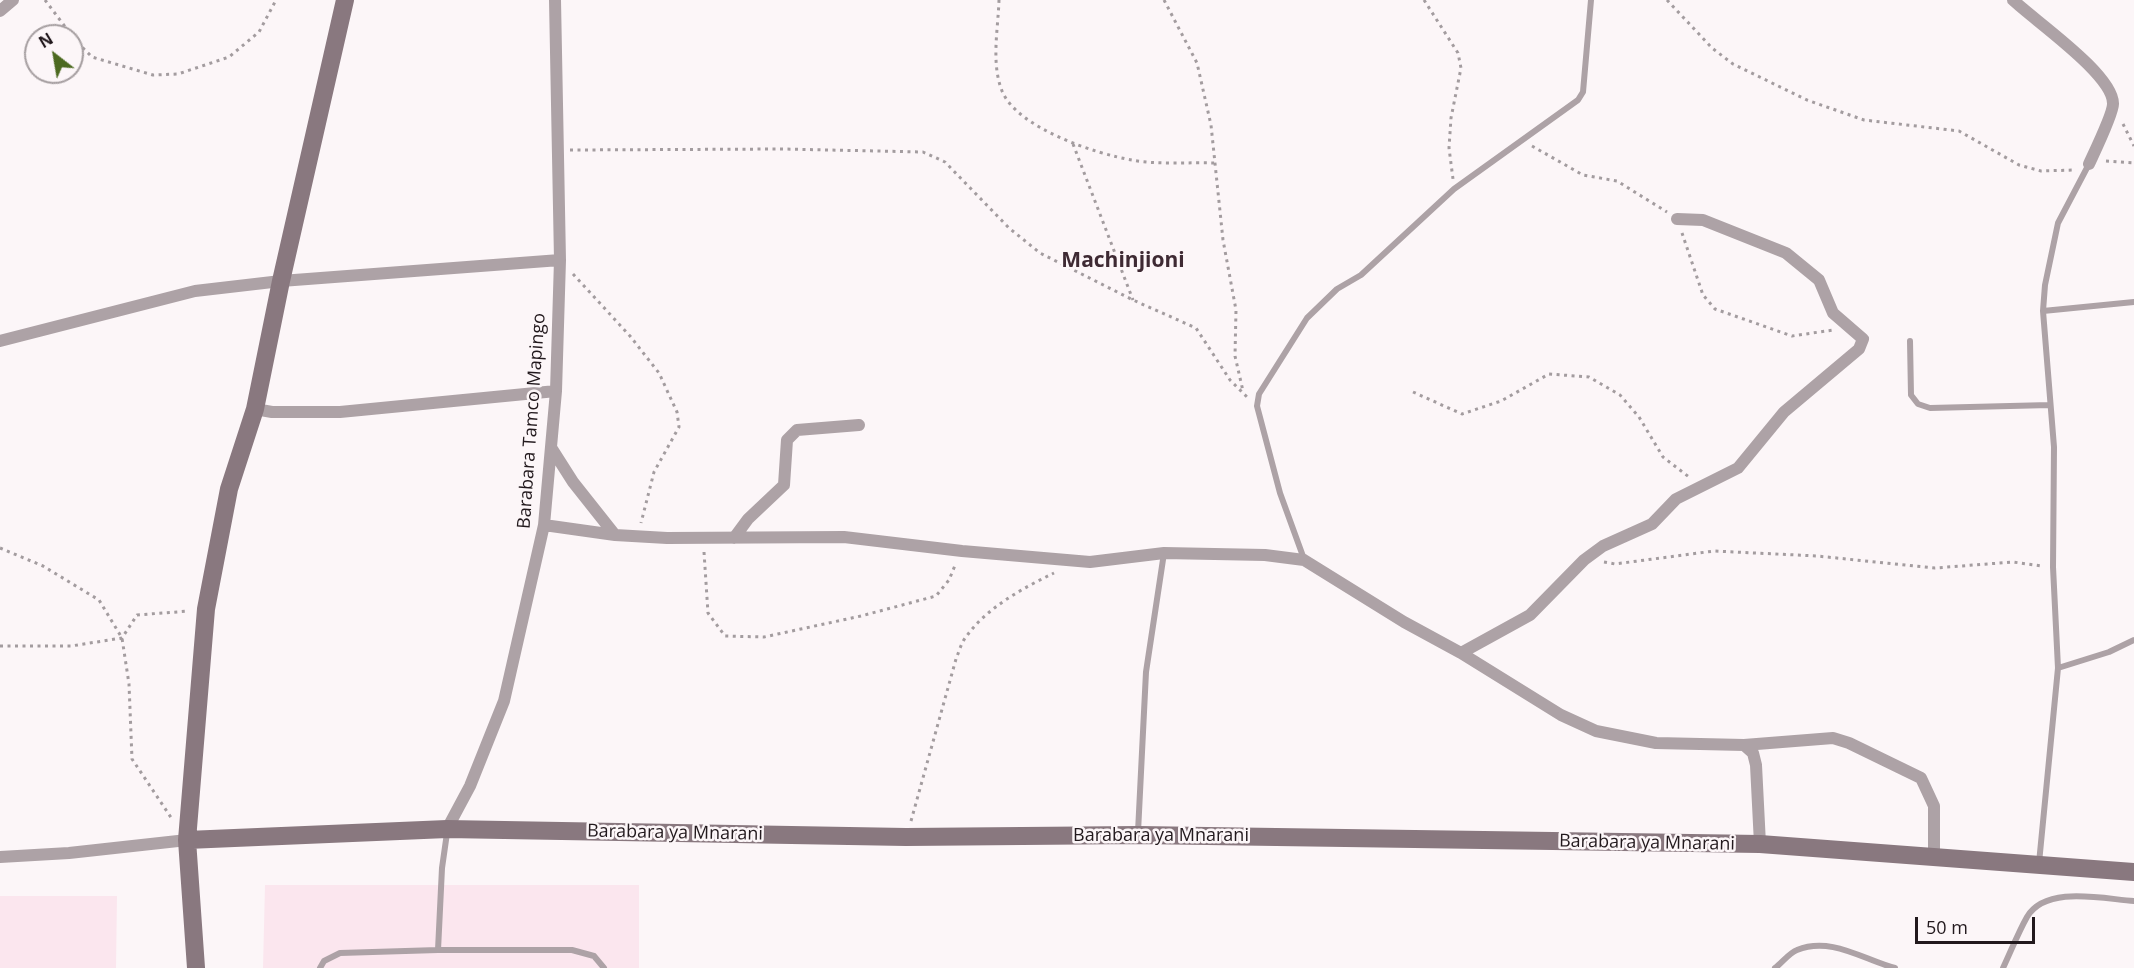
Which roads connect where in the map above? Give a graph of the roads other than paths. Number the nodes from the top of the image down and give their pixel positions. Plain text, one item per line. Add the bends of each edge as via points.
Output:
1 (13, 0) edge
2 (345, 0) edge
3 (555, 0) edge
4 (1591, 0) edge
5 (2013, 0) edge
6 (0, 11) edge
7 (2090, 164) joint
8 (1677, 219) road end
9 (560, 260) junction
10 (280, 281) junction
11 (2134, 302) edge
12 (2043, 312) junction
13 (0, 341) edge
14 (1910, 341) dead end
15 (556, 391) junction
16 (2050, 405) junction
17 (255, 409) junction
18 (859, 425) dead end
19 (552, 449) junction
20 (544, 525) junction
21 (615, 535) junction
22 (734, 538) junction
23 (1164, 553) junction
24 (1304, 560) junction
25 (2134, 640) edge
26 (1461, 653) junction
27 (2058, 668) junction
28 (1744, 745) junction
29 (447, 829) junction
30 (1138, 835) junction
31 (187, 840) junction
32 (1760, 844) junction
33 (0, 857) edge
34 (1934, 858) junction
35 (2039, 866) junction
36 (2134, 872) edge
37 (2134, 901) edge
38 (438, 950) junction
39 (196, 968) edge
40 (320, 968) edge
41 (604, 968) edge
42 (1775, 968) edge
43 (1895, 968) edge
44 (2003, 968) edge

1 - 6 street
2 - 10 street
3 - 9 street, Barabara Tamco Mapingo
4 - 24 lane via 1583,92 1578,100 1454,189 1361,275 1337,289 1307,318 1259,394 1257,406 1280,493
5 - 7 street via 2094,68 2111,90 2114,105
7 - 12 lane via 2058,223
8 - 26 street via 1703,220 1786,253 1819,280 1833,313 1863,339 1859,349 1784,412 1738,468 1676,499 1652,524 1603,546 1530,615
9 - 10 street
9 - 15 street, Barabara Tamco Mapingo
10 - 13 street via 195,291
10 - 17 street
11 - 12 lane
12 - 16 lane
14 - 16 lane via 1911,395 1918,404 1930,408
15 - 17 street via 340,411
15 - 19 street, Barabara Tamco Mapingo
16 - 27 lane
17 - 31 street via 229,489 206,609
18 - 22 street via 797,430 787,440 783,485
19 - 20 street, Barabara Tamco Mapingo
19 - 21 street
20 - 21 street
20 - 29 street, Barabara Tamco Mapingo via 504,701 470,786
21 - 22 street
22 - 23 street via 844,537 1090,562
23 - 24 street via 1265,555
23 - 30 lane via 1146,672
24 - 26 street
25 - 27 lane
26 - 28 street via 1561,715 1596,731 1656,743
27 - 35 lane
28 - 32 street via 1753,753 1756,765
28 - 34 street via 1833,738 1921,778 1935,806
29 - 30 street, Barabara ya Mnarani via 906,837
29 - 31 street, Barabara ya Mnarani
29 - 38 lane
30 - 32 street, Barabara ya Mnarani
31 - 33 street
31 - 39 street
32 - 34 street, Barabara ya Mnarani
34 - 35 street, Barabara ya Mnarani
35 - 36 street, Barabara ya Mnarani
37 - 44 lane via 2061,896 2043,902 2028,914
38 - 40 lane via 340,953 324,961
38 - 41 lane via 572,950 594,956
42 - 43 lane via 1796,950 1820,946 1853,951

